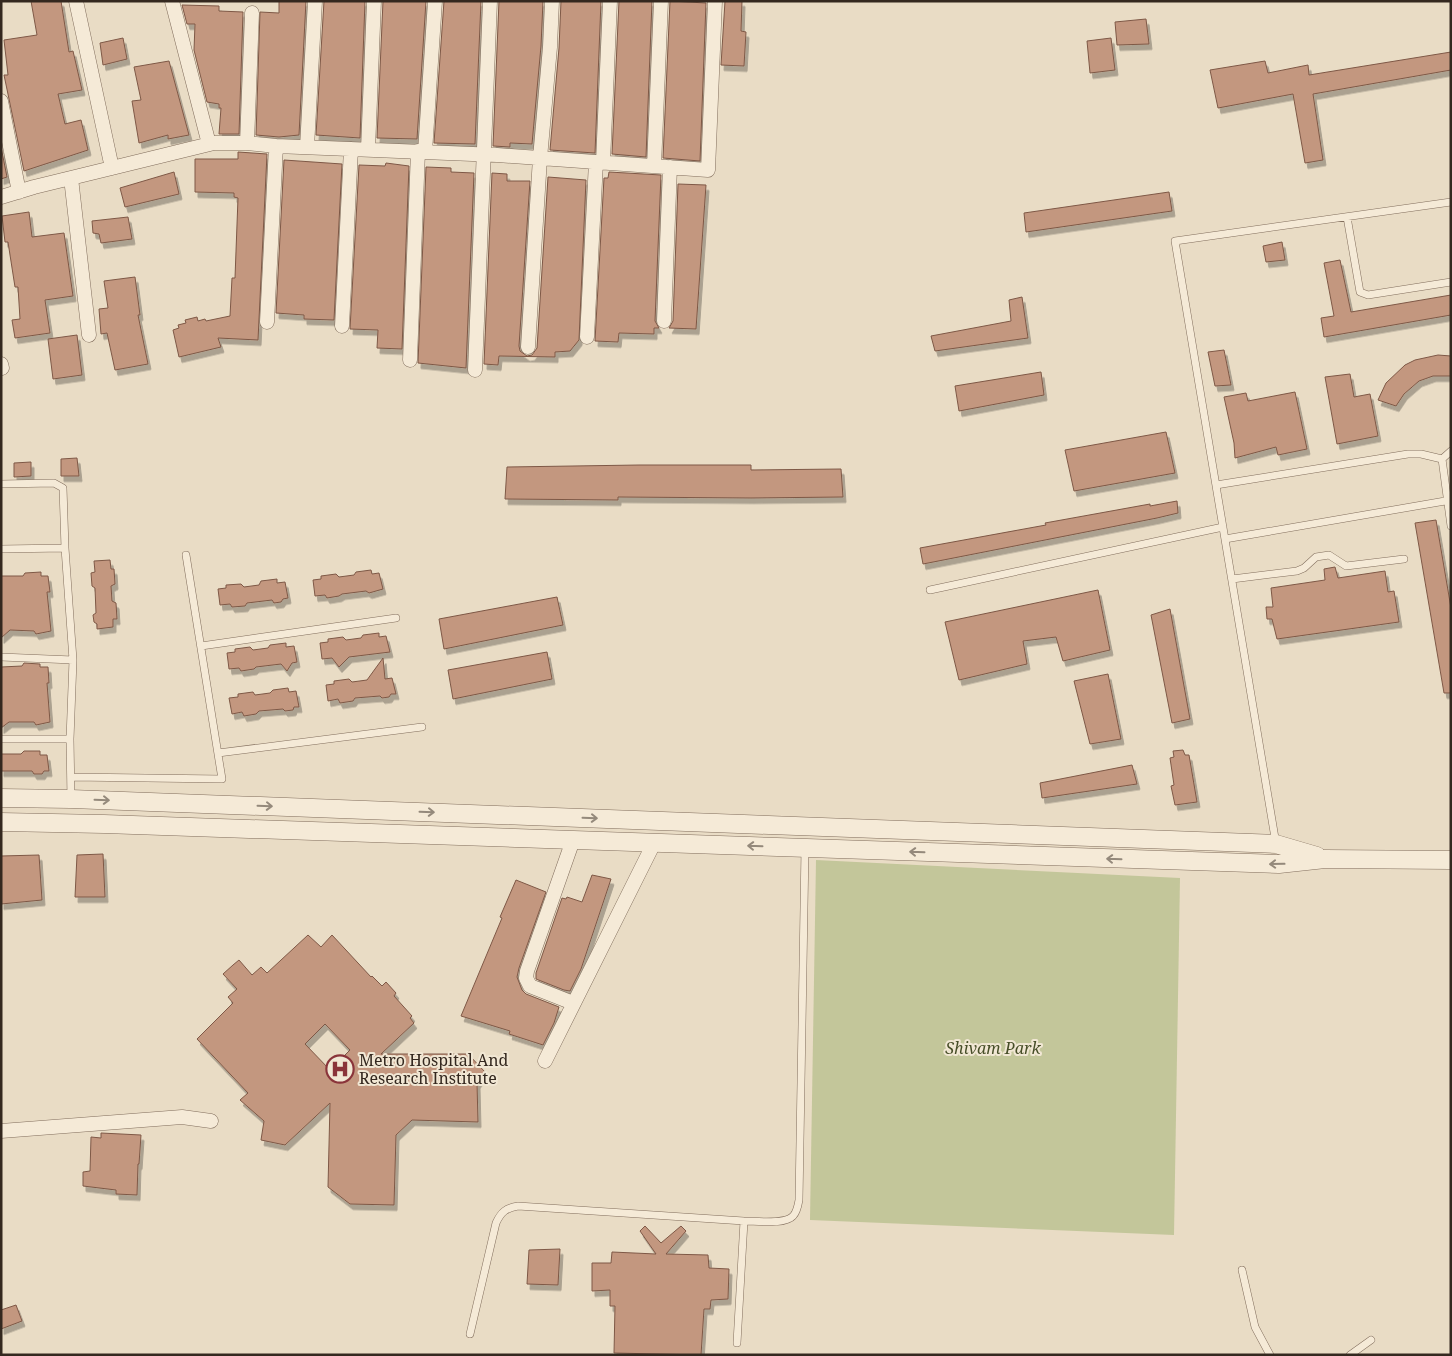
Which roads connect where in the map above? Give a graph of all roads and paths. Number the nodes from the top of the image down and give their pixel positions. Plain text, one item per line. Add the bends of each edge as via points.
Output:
1 (76, 1) edge
2 (172, 1) edge
3 (315, 1) edge
4 (374, 1) edge
5 (435, 1) edge
6 (490, 1) edge
7 (552, 1) edge
8 (610, 1) edge
9 (661, 1) edge
10 (715, 1) edge
11 (252, 13) dead end
12 (1, 101) edge
13 (247, 143) junction
14 (209, 144) junction
15 (276, 146) junction
16 (307, 147) junction
17 (351, 149) junction
18 (368, 150) junction
19 (421, 152) junction
20 (485, 154) junction
21 (540, 158) junction
22 (599, 162) junction
23 (654, 166) junction
24 (670, 167) junction
25 (112, 168) junction
26 (72, 178) junction
27 (19, 192) junction
28 (1, 198) edge
29 (1451, 202) edge
30 (1347, 217) junction
31 (1451, 282) edge
32 (664, 321) dead end
33 (267, 322) dead end
34 (342, 326) dead end
35 (89, 335) dead end
36 (587, 337) dead end
37 (528, 347) dead end
38 (410, 360) dead end
39 (1, 364) edge
40 (2, 368) edge
41 (475, 370) dead end
42 (1451, 451) edge
43 (1442, 458) junction
44 (1, 484) edge
45 (1216, 484) junction
46 (1449, 500) edge
47 (1451, 526) edge
48 (1223, 527) junction
49 (1225, 539) junction
50 (65, 548) junction
51 (1, 549) edge
52 (186, 555) dead end
53 (1404, 559) dead end
54 (1232, 579) junction
55 (930, 590) dead end
56 (396, 618) dead end
57 (201, 646) junction
58 (1, 657) edge
59 (73, 660) junction
60 (422, 727) dead end
61 (1, 739) edge
62 (70, 739) junction
63 (218, 753) junction
64 (71, 777) junction
65 (1, 798) edge
66 (71, 799) junction
67 (1, 822) edge
68 (957, 832) junction
69 (573, 840) junction
70 (654, 843) junction
71 (1276, 844) junction
72 (805, 848) junction
73 (956, 853) junction
74 (1325, 859) junction
75 (1451, 860) edge
76 (574, 1004) junction
77 (545, 1061) dead end
78 (211, 1121) dead end
79 (1, 1131) edge
80 (744, 1222) junction
81 (1242, 1270) dead end
82 (470, 1334) dead end
83 (1371, 1340) dead end
84 (737, 1342) dead end
85 (1270, 1355) edge
86 (1350, 1355) edge

1 - 25 street
2 - 14 street
3 - 16 street
4 - 18 street
5 - 19 street
6 - 20 street
7 - 21 street
8 - 22 street
9 - 23 street
10 - 24 street via 708,170
11 - 13 street
12 - 27 street
13 - 14 street
13 - 15 street
14 - 25 street
15 - 16 street
15 - 33 street
16 - 17 street
17 - 18 street
17 - 34 street
18 - 19 street
19 - 20 street
19 - 38 street
20 - 21 street
20 - 41 street
21 - 22 street
21 - 37 street
22 - 23 street
22 - 36 street
23 - 24 street
24 - 32 street
25 - 26 street
26 - 27 street
26 - 35 street
27 - 28 street
29 - 30 lane
30 - 31 lane via 1360,292 1368,295
30 - 45 lane via 1175,242
39 - 40 street
42 - 43 lane
43 - 45 lane via 1408,454
43 - 46 lane
44 - 50 lane via 54,483 63,488
45 - 48 lane
46 - 47 lane
46 - 49 lane
48 - 49 lane
48 - 55 lane
49 - 54 lane
50 - 51 lane
50 - 59 lane
52 - 57 lane
53 - 54 lane via 1346,566 1329,555 1316,557 1297,571
54 - 71 lane
56 - 57 lane
57 - 63 lane
58 - 59 lane
59 - 62 lane
60 - 63 lane
61 - 62 lane
62 - 64 lane
63 - 64 lane via 222,779
64 - 66 lane
65 - 66 street
66 -> 68 street
67 - 69 street
68 - 71 street
68 - 73 street
69 - 70 street
69 - 76 street via 526,978 530,986
72 -> 70 street
70 - 76 street
71 - 74 street
73 -> 72 street
72 - 80 lane via 799,1200 794,1215 789,1219
74 -> 73 street via 1279,864
74 - 75 street
76 - 77 street
78 - 79 street via 182,1117
80 - 82 lane via 518,1206 509,1208 501,1212 496,1223
80 - 84 lane
81 - 85 lane via 1255,1327
83 - 86 lane

